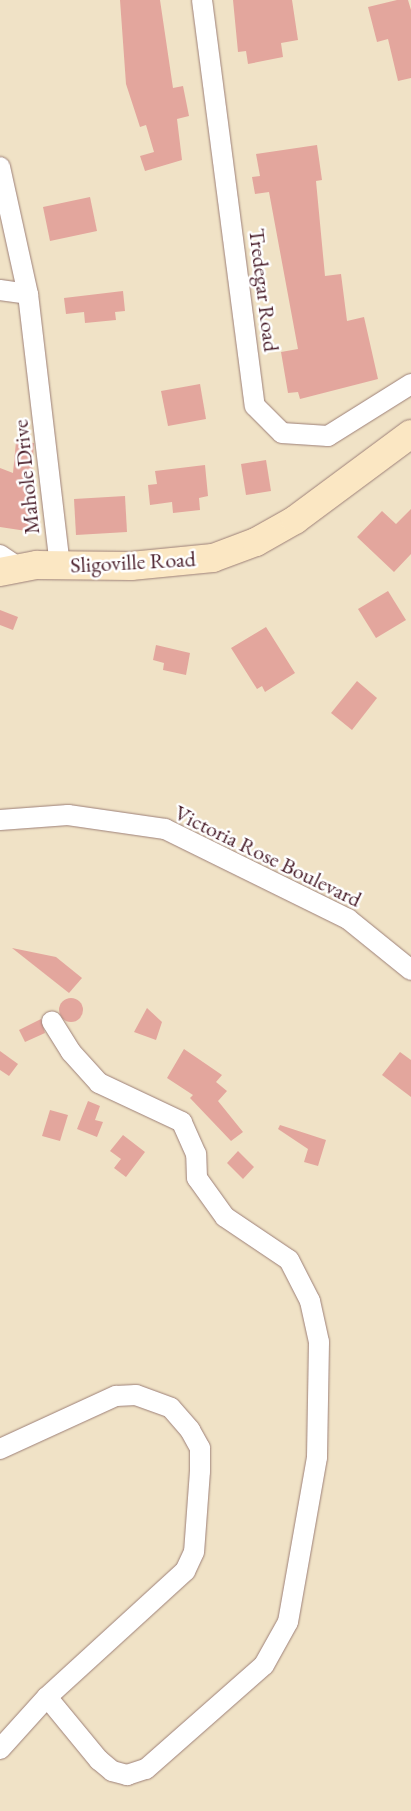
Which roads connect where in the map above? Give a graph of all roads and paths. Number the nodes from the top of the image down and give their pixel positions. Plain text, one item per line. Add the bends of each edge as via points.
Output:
1 (202, 0) edge
2 (0, 167) edge
3 (0, 290) edge
4 (28, 294) junction
5 (411, 384) edge
6 (411, 434) edge
7 (6, 565) edge
8 (60, 566) junction
9 (0, 820) edge
10 (411, 970) edge
11 (52, 1022) dead end
12 (0, 1449) edge
13 (47, 1697) junction
14 (0, 1749) edge

1 - 5 street, Tredegar Road via 255,406 282,434 328,436
2 - 4 street, Mahole Drive
3 - 4 street
4 - 8 street, Mahole Drive
6 - 8 street, Sligoville Road via 295,520 238,548 174,564
7 - 8 street, Sligoville Road
9 - 10 street, Victoria Rose Boulevard via 68,815 165,829 348,920
11 - 13 street via 71,1052 99,1083 182,1122 196,1154 197,1178 225,1217 289,1260 310,1301 319,1342 317,1457 288,1622 264,1665 146,1769 127,1775 112,1771 99,1760
12 - 13 street via 116,1396 136,1395 171,1408 200,1448 196,1534 185,1571
13 - 14 street

